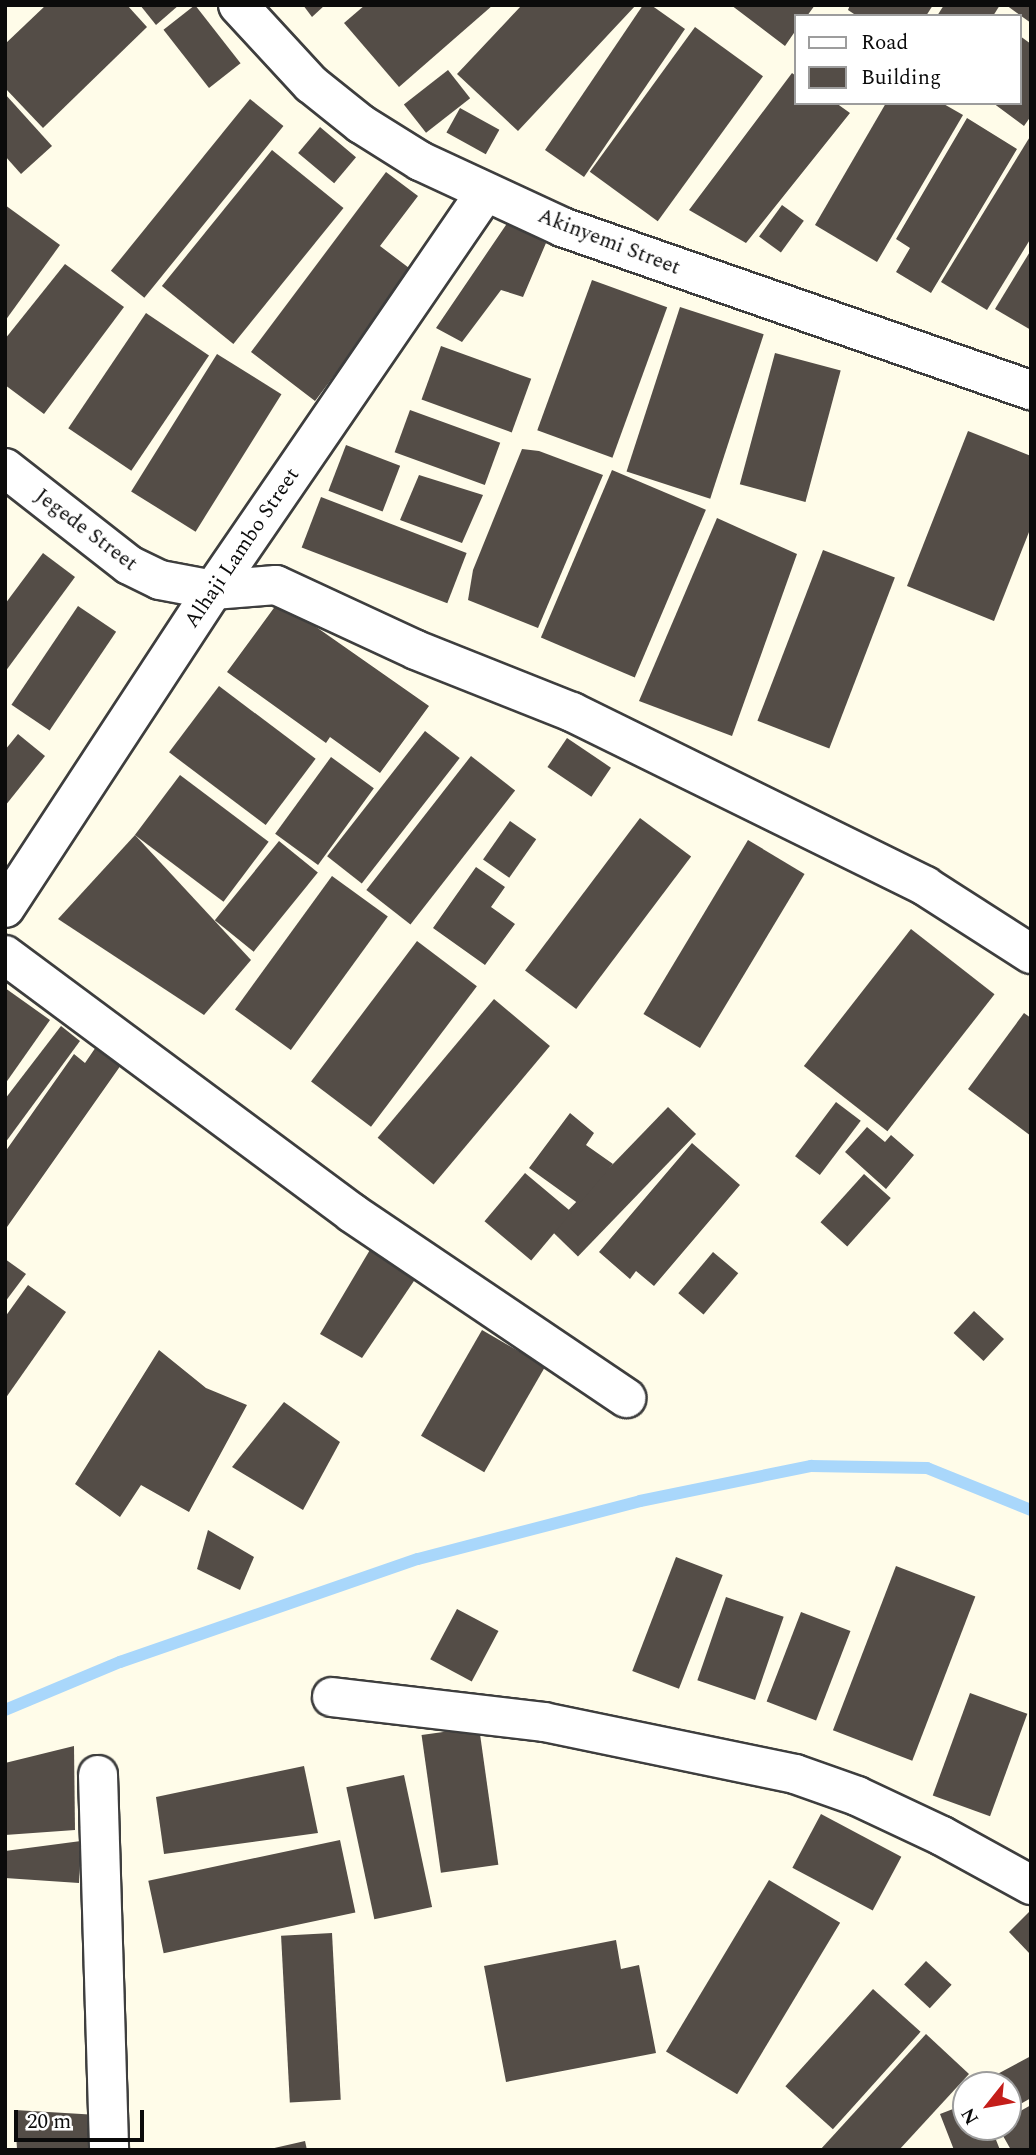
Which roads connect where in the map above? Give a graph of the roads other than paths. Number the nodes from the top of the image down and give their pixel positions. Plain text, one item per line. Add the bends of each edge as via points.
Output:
1 (238, 5) edge
2 (485, 192) junction
3 (1031, 390) edge
4 (5, 468) edge
5 (213, 590) junction
6 (5, 908) edge
7 (1031, 954) edge
8 (5, 955) edge
9 (626, 1398) dead end
10 (332, 1697) dead end
11 (98, 1775) dead end
12 (1031, 1885) edge
13 (108, 2150) edge

1 - 2 street, Akinyemi Street via 311,84 361,124 419,161
2 - 3 street, Akinyemi Street via 637,254
2 - 5 street, Alhaji Lambo Street
4 - 5 street, Jegede Street via 129,565 160,580
5 - 6 street, Alhaji Lambo Street
5 - 7 street, Jegede Street via 276,585 416,650 572,712 925,886
8 - 9 street via 352,1213
10 - 12 street via 544,1722 795,1774 869,1802
11 - 13 street

